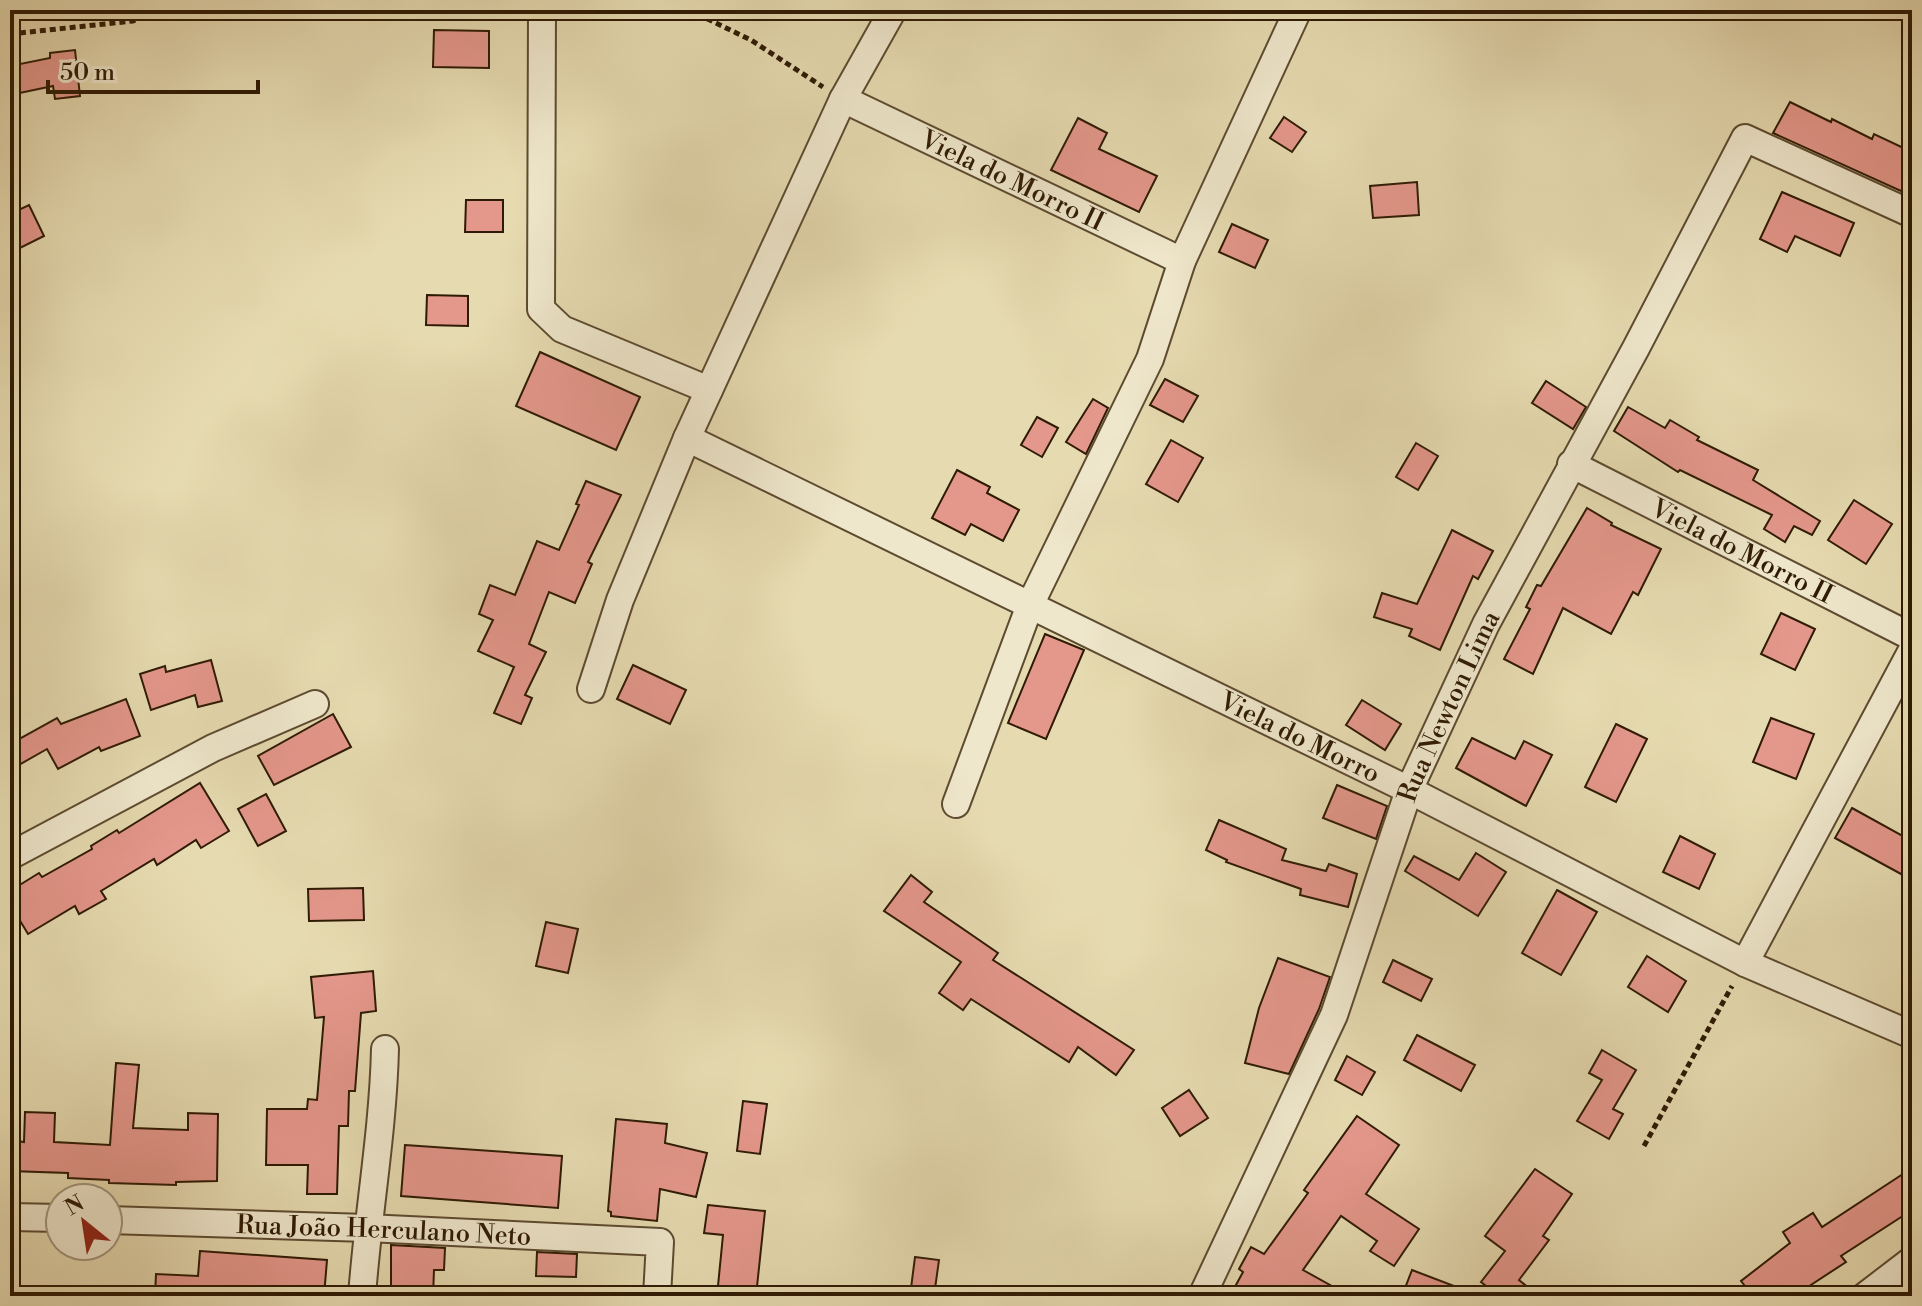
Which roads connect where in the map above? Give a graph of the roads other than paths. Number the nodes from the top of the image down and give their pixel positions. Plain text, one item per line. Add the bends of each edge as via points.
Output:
1 (542, 10) edge
2 (893, 10) edge
3 (1298, 10) edge
4 (843, 99) junction
5 (1912, 214) edge
6 (1182, 261) junction
7 (709, 390) junction
8 (687, 438) junction
9 (1571, 464) junction
10 (1030, 605) junction
11 (1912, 637) edge
12 (1912, 650) edge
13 (591, 689) dead end
14 (315, 704) dead end
15 (1409, 790) junction
16 (956, 804) dead end
17 (10, 856) edge
18 (1745, 963) junction
19 (1912, 1035) edge
20 (385, 1049) dead end
21 (10, 1217) edge
22 (44, 1218) edge
23 (124, 1220) edge
24 (367, 1228) junction
25 (1912, 1260) edge
26 (362, 1296) edge
27 (657, 1296) edge
28 (1202, 1296) edge
29 (1865, 1296) edge

1 - 7 street via 541,309 562,329
2 - 4 street
3 - 6 street
4 - 6 street, Viela do Morro II
4 - 7 street
5 - 9 street, Rua Newton Lima via 1745,138
6 - 10 street via 1150,359
7 - 8 street
8 - 10 street, Viela do Morro
8 - 13 street via 620,600
9 - 11 street, Viela do Morro II
9 - 15 street, Rua Newton Lima via 1486,624
10 - 15 street, Viela do Morro
10 - 16 street
12 - 18 street
14 - 17 street via 213,748
15 - 18 street, Viela do Morro
15 - 28 street, Rua Newton Lima via 1334,1015
18 - 19 street, Viela do Morro
20 - 24 street via 384,1103
21 - 22 street
23 - 24 street, Rua João Herculano Neto
24 - 26 street
24 - 27 street, Rua João Herculano Neto via 660,1242
25 - 29 street

